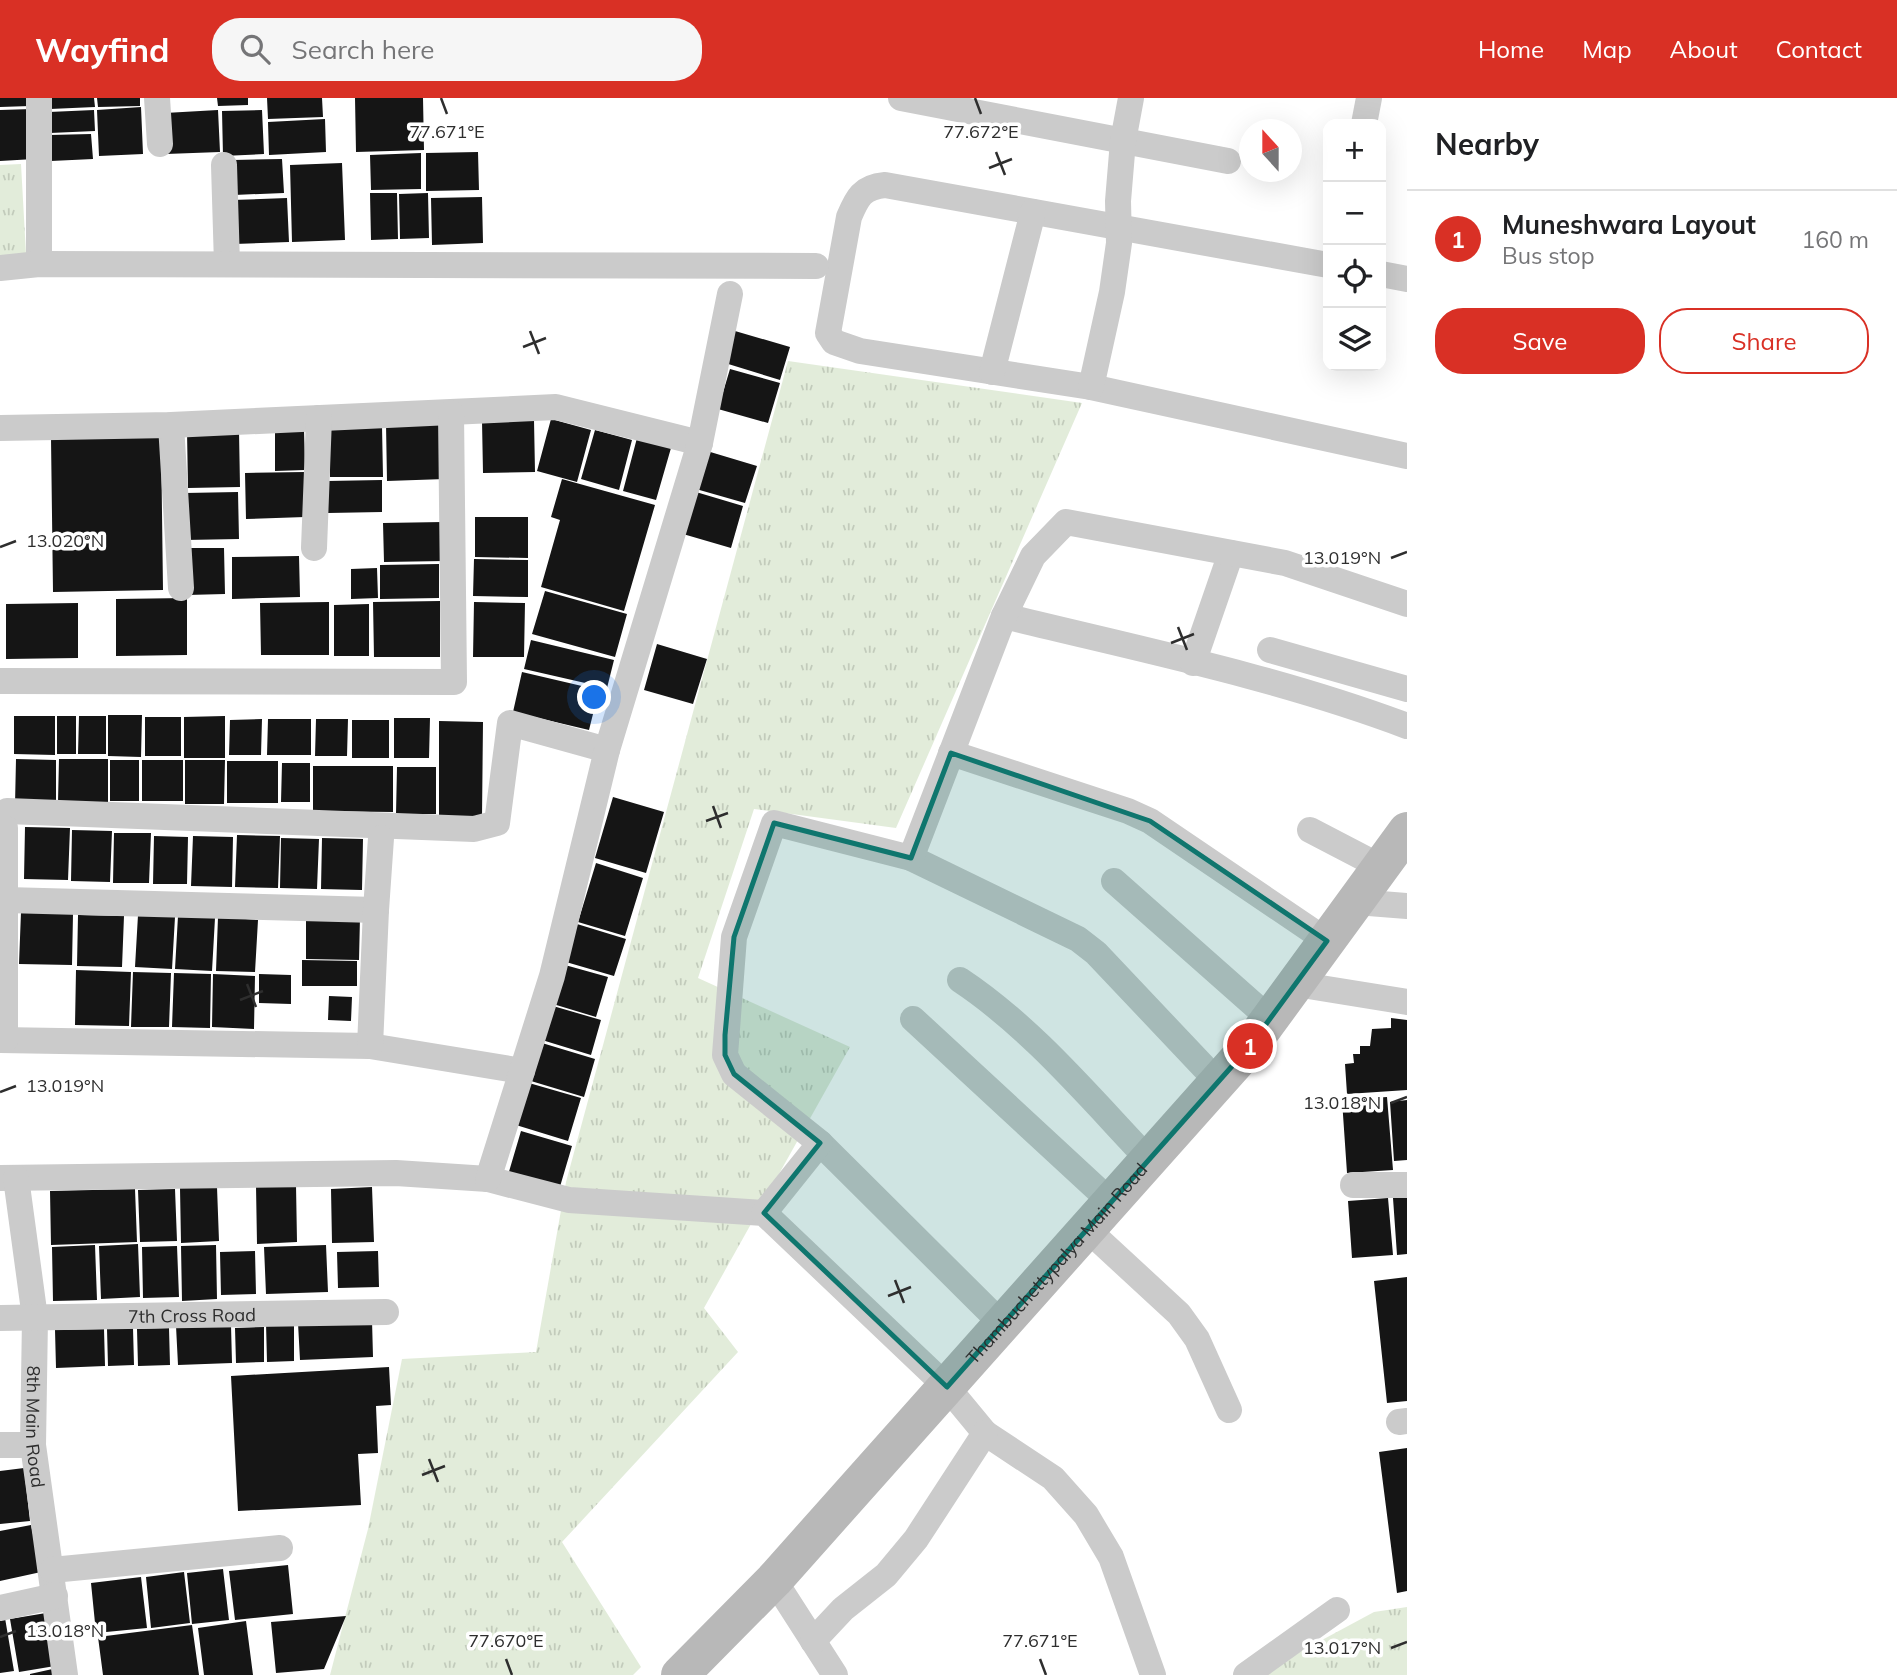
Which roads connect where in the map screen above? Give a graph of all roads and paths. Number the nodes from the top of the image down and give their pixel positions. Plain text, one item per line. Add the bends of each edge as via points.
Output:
1 (39, 98) edge
2 (157, 98) edge
3 (901, 98) edge
4 (1131, 98) edge
5 (1369, 98) edge
6 (1365, 119) edge
7 (1123, 141) junction
8 (160, 144) dead end
9 (1228, 160) dead end
10 (224, 165) dead end
11 (1033, 212) junction
12 (1121, 228) junction
13 (39, 264) junction
14 (227, 264) junction
15 (1323, 264) edge
16 (816, 266) dead end
17 (0, 268) edge
18 (1386, 275) edge
19 (1407, 279) edge
20 (730, 294) dead end
21 (992, 372) junction
22 (1091, 387) junction
23 (451, 413) junction
24 (319, 418) junction
25 (171, 425) junction
26 (0, 428) edge
27 (700, 443) junction
28 (1407, 456) edge
29 (314, 548) dead end
30 (1231, 553) junction
31 (181, 588) dead end
32 (1407, 604) edge
33 (1004, 616) junction
34 (1270, 650) dead end
35 (1193, 663) junction
36 (0, 681) edge
37 (1407, 689) edge
38 (1407, 726) edge
39 (607, 750) junction
40 (951, 753) junction
41 (1310, 830) dead end
42 (1407, 831) edge
43 (382, 838) dead end
44 (911, 858) junction
45 (1381, 867) junction
46 (1114, 881) dead end
47 (6, 900) junction
48 (1356, 902) junction
49 (1407, 906) edge
50 (376, 910) junction
51 (1327, 942) junction
52 (960, 980) dead end
53 (1296, 984) junction
54 (1407, 1002) edge
55 (913, 1019) dead end
56 (1270, 1019) junction
57 (2, 1040) edge
58 (370, 1046) junction
59 (522, 1070) junction
60 (1218, 1082) junction
61 (820, 1143) junction
62 (1149, 1160) junction
63 (8, 1178) edge
64 (488, 1178) junction
65 (1353, 1185) dead end
66 (1407, 1185) edge
67 (764, 1213) junction
68 (1099, 1215) junction
69 (386, 1312) dead end
70 (0, 1318) edge
71 (35, 1318) junction
72 (1002, 1325) junction
73 (947, 1387) junction
74 (1229, 1410) dead end
75 (985, 1433) junction
76 (33, 1444) junction
77 (0, 1445) edge
78 (280, 1548) dead end
79 (52, 1570) junction
80 (774, 1580) junction
81 (55, 1596) junction
82 (0, 1608) edge
83 (1337, 1610) dead end
84 (813, 1641) junction
85 (65, 1675) edge
86 (680, 1675) edge
87 (835, 1675) edge
88 (1153, 1675) edge
89 (1246, 1675) edge

1 - 13 street
2 - 8 street
3 - 7 street
4 - 7 street
5 - 6 street
7 - 9 street
7 - 12 street via 1118,201
10 - 14 street
11 - 12 street
11 - 21 street
11 - 21 street via 885,185 864,192 849,217 829,318 828,333 834,342 860,351
12 - 15 street
12 - 22 street
13 - 14 street
13 - 17 street
14 - 16 street
18 - 19 street
20 - 27 street
21 - 22 street
22 - 28 street
23 - 24 street
23 - 27 street via 556,408
23 - 36 street via 454,682
24 - 25 street
24 - 29 street
25 - 26 street
25 - 31 street
27 - 39 street
30 - 32 street via 1285,563
30 - 33 street via 1066,522 1032,556
30 - 35 street
33 - 35 street
33 - 40 street
34 - 37 street
35 - 38 street
39 - 47 street via 510,723 497,823 474,830 6,819
39 - 59 street via 552,975
40 - 44 street
40 - 51 street via 1150,821
41 - 45 street
42 - 45 main road, Thambuchettypalya Main Road
43 - 50 street
44 - 60 street via 1078,939
44 - 61 street via 774,823 734,937 725,1055 734,1074
45 - 48 main road, Thambuchettypalya Main Road
46 - 56 street
47 - 50 street
47 - 57 street
48 - 49 street
48 - 51 main road, Thambuchettypalya Main Road
50 - 58 street
51 - 53 main road, Thambuchettypalya Main Road
52 - 62 street via 989,999 1071,1077
53 - 54 street
53 - 56 main road, Thambuchettypalya Main Road
55 - 68 street
56 - 60 main road, Thambuchettypalya Main Road
57 - 58 street
58 - 59 street
59 - 64 street
60 - 62 main road, Thambuchettypalya Main Road
61 - 67 street
61 - 72 street
62 - 68 main road, Thambuchettypalya Main Road
63 - 64 street via 396,1173
63 - 71 street, 8th Main Road
64 - 67 street via 569,1200
65 - 66 street
67 - 73 street
68 - 72 main road, Thambuchettypalya Main Road
68 - 74 street via 1197,1339
69 - 71 street, 7th Cross Road
70 - 71 street, 7th Cross Road
71 - 76 street, 8th Main Road
72 - 73 main road, Thambuchettypalya Main Road
73 - 75 street
73 - 80 main road, Thambuchettypalya Main Road
75 - 84 street via 886,1575 843,1609
75 - 88 street via 1053,1478 1086,1516 1111,1557
76 - 77 street
76 - 79 street, 8th Main Road
78 - 79 street
79 - 81 street, 8th Main Road
80 - 84 street
80 - 86 main road, Thambuchettypalya Main Road
81 - 82 street
81 - 85 street, 8th Main Road
83 - 89 street
84 - 87 street

